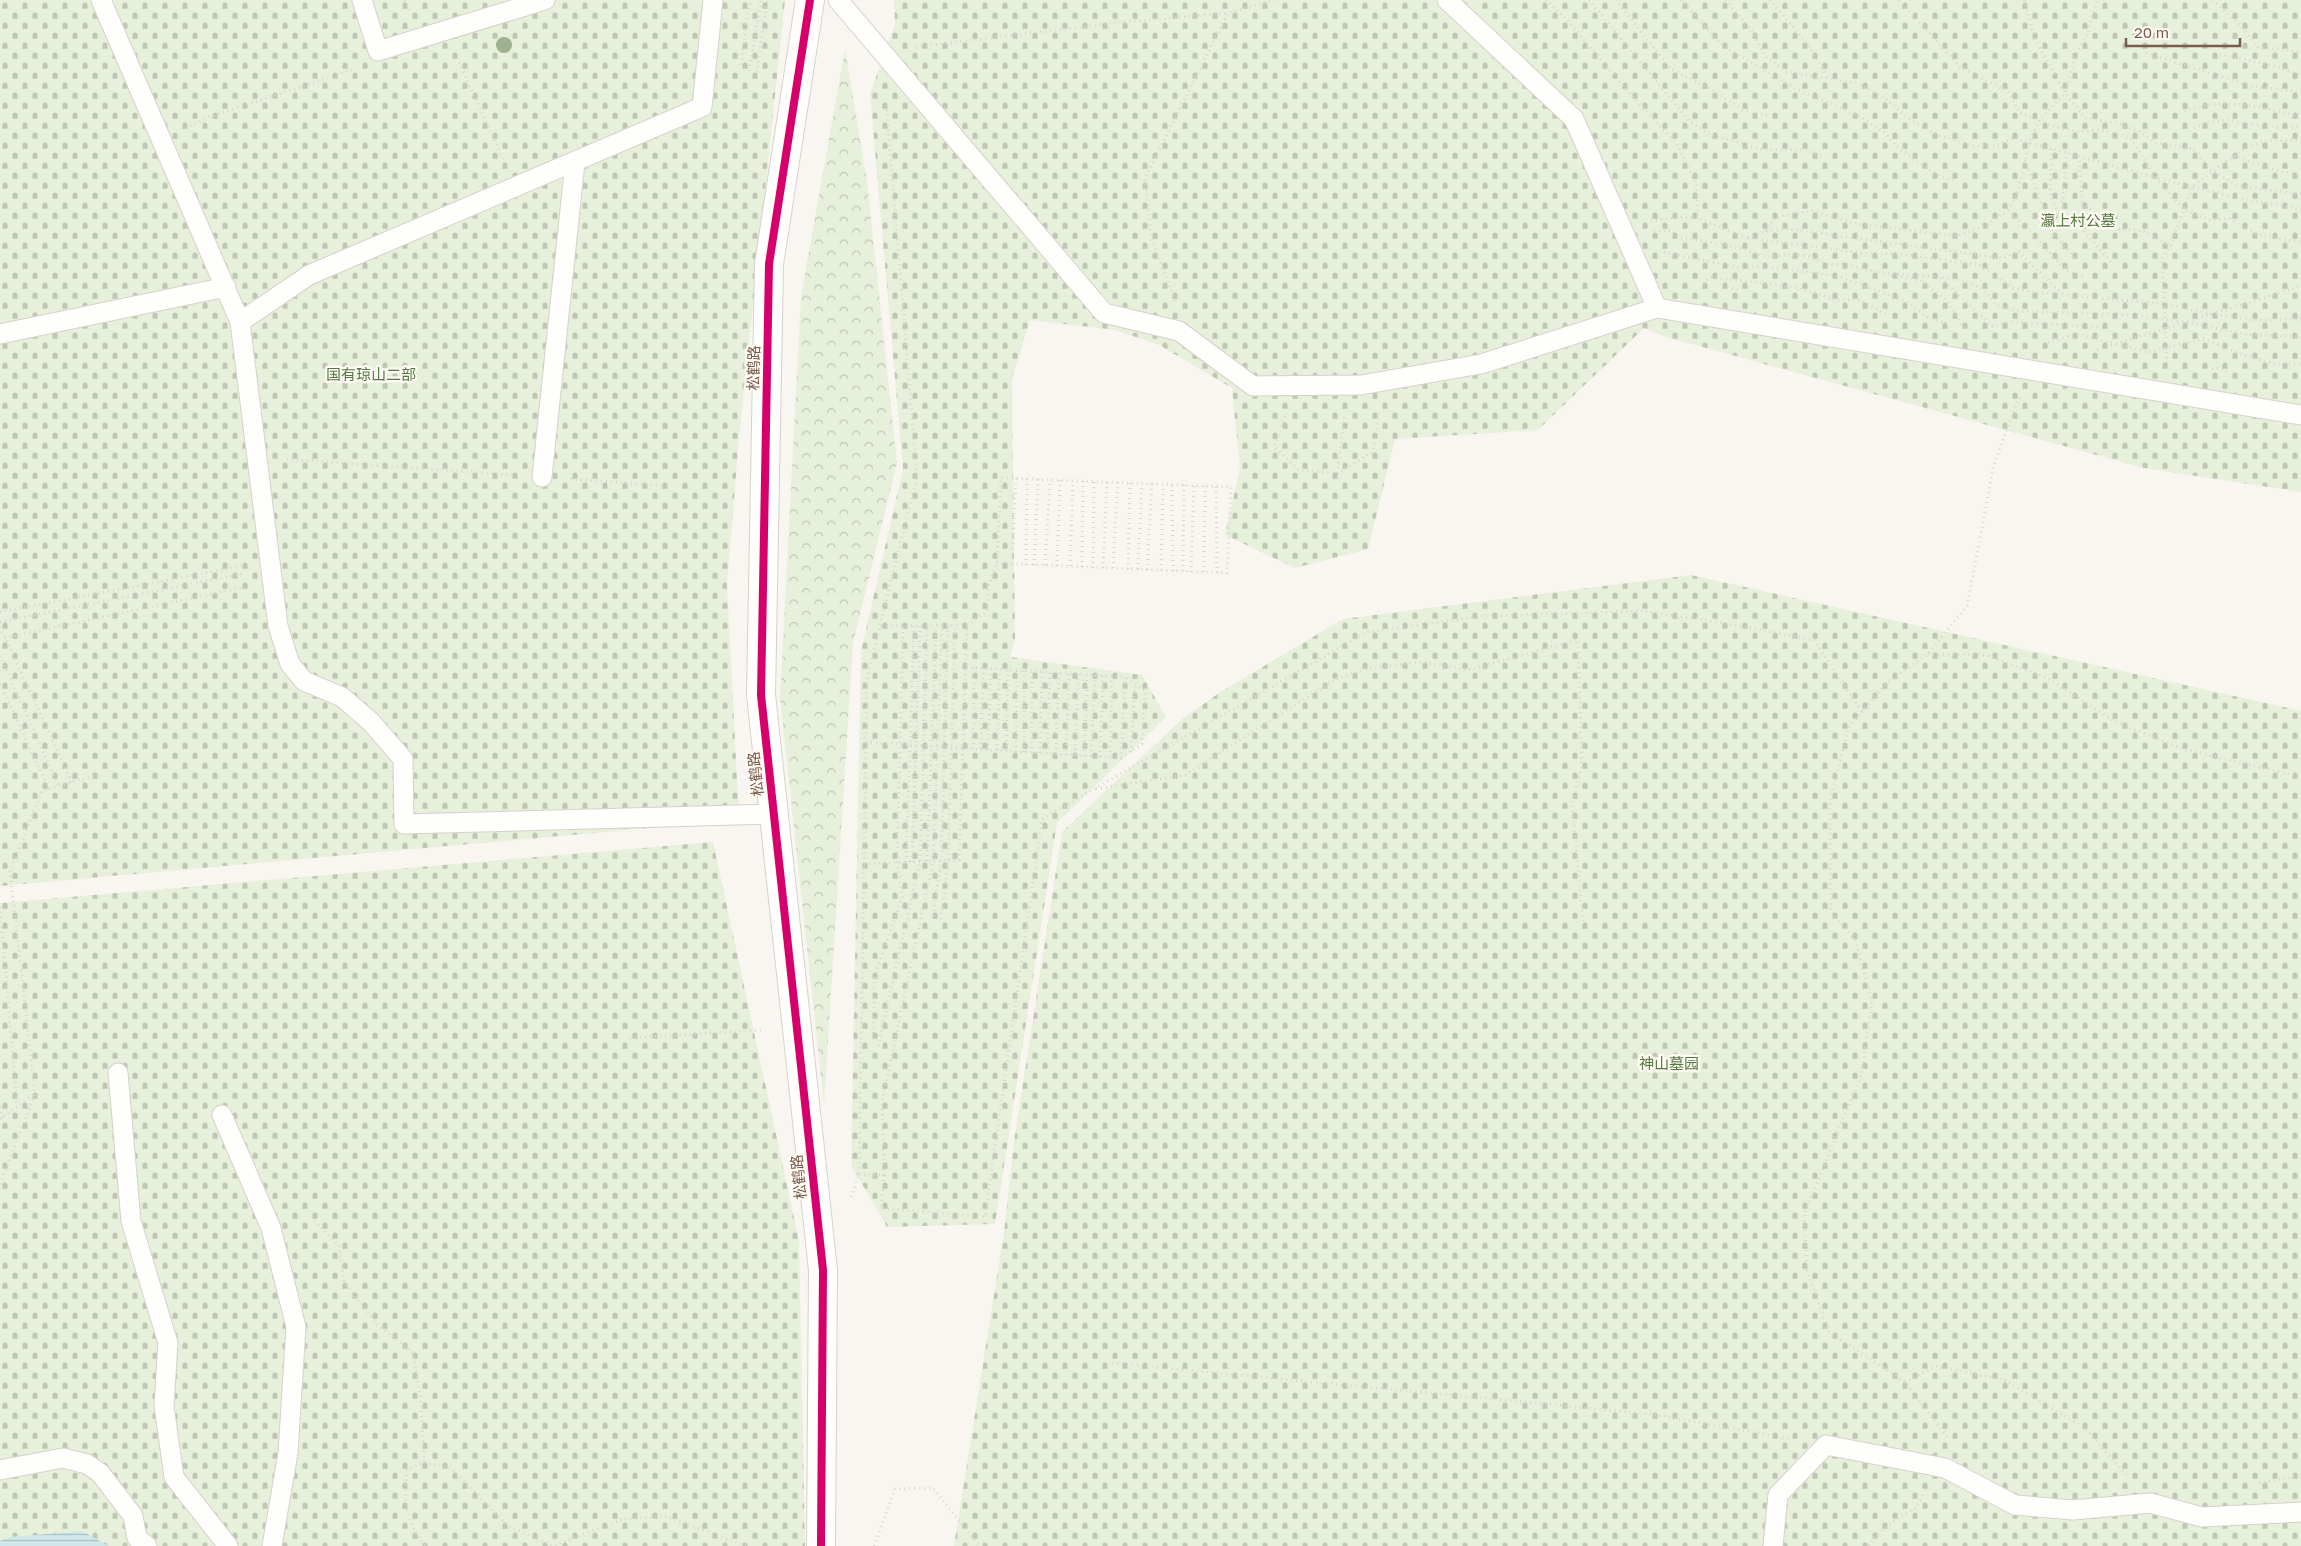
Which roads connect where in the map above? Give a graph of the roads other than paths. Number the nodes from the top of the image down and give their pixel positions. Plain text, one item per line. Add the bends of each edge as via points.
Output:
1 (101, 0) edge
2 (362, 0) edge
3 (546, 0) edge
4 (713, 0) edge
5 (810, 0) edge
6 (838, 0) edge
7 (1447, 0) edge
8 (574, 162) junction
9 (226, 287) junction
10 (1657, 308) junction
11 (240, 322) junction
12 (0, 334) edge
13 (2301, 415) edge
14 (542, 477) road end
15 (774, 814) junction
16 (118, 1073) dead end
17 (222, 1115) dead end
18 (0, 1470) edge
19 (2301, 1512) edge
20 (147, 1546) edge
21 (228, 1546) edge
22 (272, 1546) edge
23 (821, 1546) edge
24 (1773, 1546) edge

1 - 9 lane
2 - 3 lane via 378,51
4 - 8 lane via 702,107
5 - 15 street, 松鹤路 via 769,264 762,695
6 - 10 lane via 1104,313 1179,331 1253,386 1356,385 1481,364
7 - 10 lane via 1574,119
8 - 11 lane via 308,275
8 - 14 lane
9 - 11 lane
9 - 12 lane
10 - 13 lane
11 - 15 lane via 278,626 290,664 304,680 342,697 371,722 403,759 404,824
15 - 23 street, 松鹤路 via 823,1270
16 - 21 lane via 131,1221 168,1343 164,1406 174,1477
17 - 22 lane via 271,1228 296,1327 288,1453
18 - 20 lane via 63,1458 86,1464 100,1473 133,1516 136,1538
19 - 24 lane via 2202,1517 2150,1503 2073,1510 2015,1505 1944,1468 1826,1445 1778,1495

